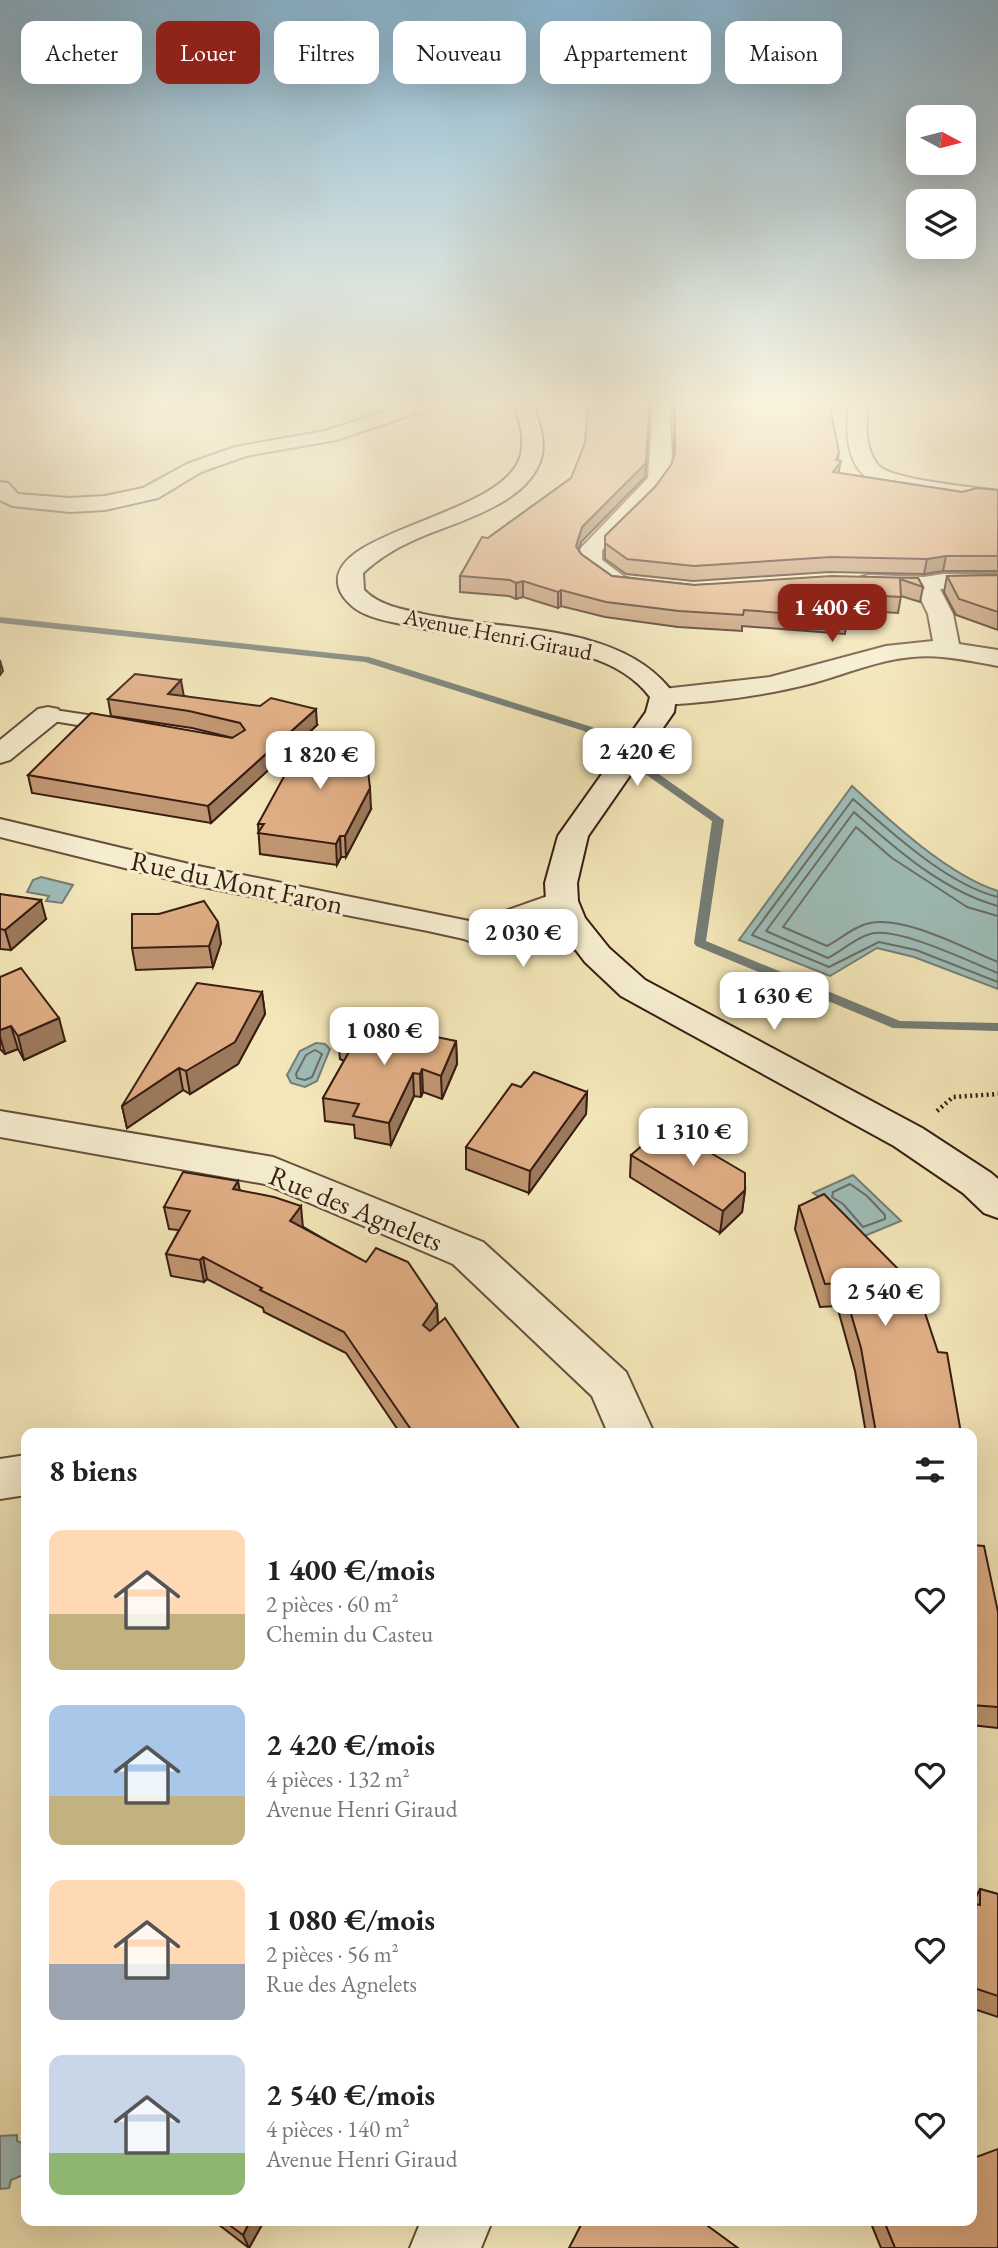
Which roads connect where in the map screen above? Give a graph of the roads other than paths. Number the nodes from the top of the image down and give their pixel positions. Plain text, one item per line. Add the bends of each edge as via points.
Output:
1 (475, 507) edge
2 (631, 507) edge
3 (842, 582) edge
4 (998, 582) edge
5 (924, 584) junction
6 (654, 589) edge
7 (947, 649) junction
8 (998, 658) edge
9 (662, 704) junction
10 (48, 715) joint
11 (139, 729) edge
12 (0, 754) edge
13 (0, 828) edge
14 (562, 901) junction
15 (475, 932) junction
16 (583, 939) junction
17 (0, 1124) edge
18 (998, 1203) edge
19 (629, 1428) edge
20 (21, 1476) edge
21 (0, 1479) edge
22 (455, 2226) edge
23 (444, 2248) edge

1 - 9 street, Avenue Henri Giraud via 383,546 352,570 349,586 353,593 372,608 437,626 600,652 655,682
2 - 6 street via 591,549 590,562 619,584
3 - 5 street
4 - 5 street
5 - 7 street via 935,597
7 - 8 street
7 - 9 street via 877,655 804,677
9 - 14 street via 573,836 561,883
10 - 11 lane
10 - 12 street
13 - 15 street, Rue du Mont Faron via 193,875
14 - 15 street
14 - 16 street
15 - 16 street, Rue du Mont Faron via 499,943
16 - 18 street via 633,988 908,1137 977,1183
17 - 19 street, Rue des Agnelets via 273,1171 468,1253 610,1385
20 - 21 street
22 - 23 street

